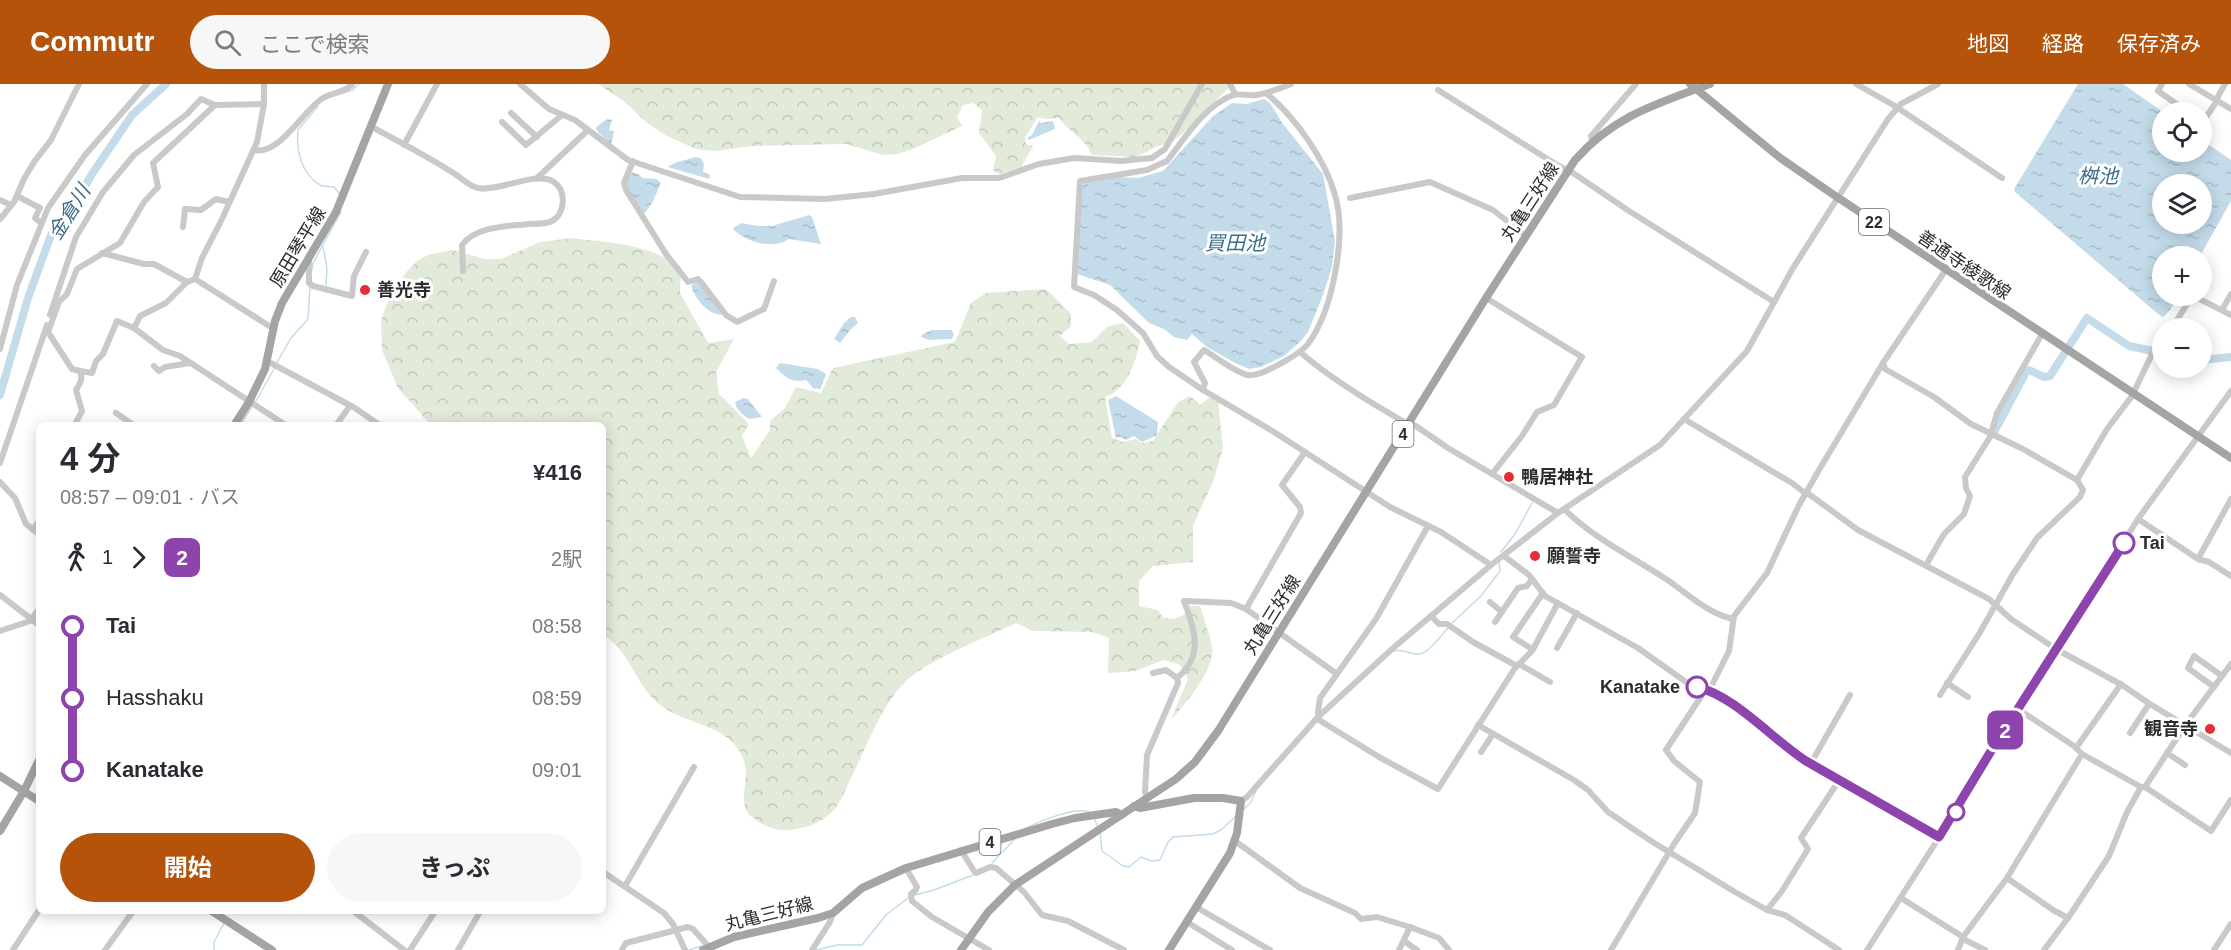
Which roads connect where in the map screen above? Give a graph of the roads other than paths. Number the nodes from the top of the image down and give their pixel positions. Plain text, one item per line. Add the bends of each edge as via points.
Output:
1 (79, 84) edge
2 (147, 84) edge
3 (264, 84) edge
4 (352, 84) edge
5 (437, 84) edge
6 (520, 84) edge
7 (1202, 84) edge
8 (1230, 84) edge
9 (1291, 84) edge
10 (1636, 84) edge
11 (1710, 84) edge
12 (1856, 84) edge
13 (1938, 84) edge
14 (2162, 84) edge
15 (2189, 84) edge
16 (2225, 84) edge
17 (385, 85) edge
18 (1693, 87) edge
19 (1438, 90) dead end
20 (1235, 94) junction
21 (1267, 94) junction
22 (2216, 100) junction
23 (2174, 102) edge
24 (264, 104) junction
25 (215, 105) junction
26 (2212, 107) edge
27 (1897, 108) junction
28 (2231, 109) edge
29 (511, 113) dead end
30 (562, 115) junction
31 (502, 122) dead end
32 (372, 127) junction
33 (587, 131) junction
34 (537, 137) junction
35 (1592, 141) junction
36 (404, 145) junction
37 (254, 150) junction
38 (633, 161) junction
39 (1568, 170) junction
40 (2002, 178) dead end
41 (536, 179) junction
42 (17, 196) junction
43 (1350, 198) dead end
44 (1839, 198) junction
45 (0, 200) edge
46 (229, 202) junction
47 (11, 205) junction
48 (0, 219) edge
49 (41, 223) junction
50 (183, 227) dead end
51 (1526, 236) junction
52 (366, 252) dead end
53 (102, 253) junction
54 (309, 260) junction
55 (1945, 268) junction
56 (463, 271) dead end
57 (195, 279) junction
58 (774, 281) dead end
59 (187, 282) junction
60 (2231, 294) edge
61 (1486, 298) junction
62 (57, 302) junction
63 (1774, 302) junction
64 (2212, 305) edge
65 (2222, 310) junction
66 (2231, 315) edge
67 (134, 328) junction
68 (274, 329) junction
69 (2042, 334) junction
70 (0, 349) edge
71 (1300, 352) junction
72 (2152, 354) edge
73 (190, 363) junction
74 (1883, 363) junction
75 (273, 364) junction
76 (154, 366) dead end
77 (80, 371) junction
78 (1203, 390) junction
79 (2231, 391) edge
80 (2133, 394) junction
81 (252, 404) junction
82 (349, 407) junction
83 (116, 413) dead end
84 (1684, 419) junction
85 (76, 422) edge
86 (129, 422) edge
87 (237, 422) edge
88 (281, 422) edge
89 (338, 422) edge
90 (375, 422) edge
91 (1410, 422) junction
92 (1991, 435) junction
93 (2198, 436) junction
94 (1305, 452) junction
95 (2231, 458) edge
96 (0, 463) edge
97 (1491, 474) junction
98 (2077, 480) junction
99 (0, 482) edge
100 (1366, 492) junction
101 (1806, 493) junction
102 (2231, 499) edge
103 (1564, 509) junction
104 (1558, 513) junction
105 (2138, 519) junction
106 (1428, 526) junction
107 (36, 532) edge
108 (1504, 556) junction
109 (2198, 559) junction
110 (1491, 565) junction
111 (1926, 565) junction
112 (2231, 576) edge
113 (1532, 579) junction
114 (1543, 593) junction
115 (0, 595) edge
116 (1490, 602) dead end
117 (1558, 603) junction
118 (1996, 605) junction
119 (1246, 609) junction
120 (1502, 612) junction
121 (36, 613) edge
122 (1577, 613) junction
123 (1431, 616) junction
124 (1733, 619) junction
125 (31, 620) junction
126 (1495, 622) dead end
127 (36, 623) edge
128 (0, 631) edge
129 (1279, 632) junction
130 (1557, 648) dead end
131 (1532, 649) junction
132 (2056, 649) junction
133 (2231, 664) edge
134 (1518, 665) junction
135 (1154, 673) dead end
136 (1337, 674) junction
137 (2222, 676) junction
138 (1177, 678) junction
139 (1550, 682) dead end
140 (1947, 683) junction
141 (2121, 684) junction
142 (2214, 687) junction
143 (1708, 689) junction
144 (1850, 695) dead end
145 (1940, 695) dead end
146 (1968, 697) dead end
147 (2149, 704) junction
148 (2018, 709) junction
149 (1319, 719) junction
150 (1478, 725) junction
151 (2185, 726) junction
152 (2130, 733) dead end
153 (1493, 734) junction
154 (2076, 748) junction
155 (1481, 752) dead end
156 (2168, 753) junction
157 (2231, 753) edge
158 (2082, 754) junction
159 (1811, 763) junction
160 (2185, 765) dead end
161 (36, 766) edge
162 (694, 767) dead end
163 (0, 776) edge
164 (1837, 778) junction
165 (2143, 787) junction
166 (24, 791) junction
167 (1147, 797) junction
168 (36, 799) edge
169 (2231, 800) edge
170 (1240, 801) junction
171 (1134, 806) junction
172 (1121, 815) junction
173 (0, 831) edge
174 (1939, 837) junction
175 (1235, 841) junction
176 (962, 850) junction
177 (1671, 852) junction
178 (906, 868) junction
179 (606, 874) edge
180 (2007, 878) junction
181 (1015, 885) junction
182 (625, 886) junction
183 (1901, 898) junction
184 (1196, 907) junction
185 (1767, 910) junction
186 (833, 912) junction
187 (36, 914) edge
188 (131, 914) edge
189 (216, 914) edge
190 (357, 914) edge
191 (433, 914) edge
192 (479, 914) edge
193 (2068, 918) junction
194 (1187, 922) junction
195 (2231, 924) edge
196 (1410, 927) junction
197 (676, 931) junction
198 (2228, 933) edge
199 (1963, 938) junction
200 (969, 940) junction
201 (1404, 941) junction
202 (1171, 948) edge
203 (685, 949) edge
204 (708, 949) edge
205 (813, 949) edge
206 (13, 950) edge
207 (105, 950) edge
208 (272, 950) edge
209 (404, 950) edge
210 (410, 950) edge
211 (458, 950) edge
212 (622, 950) edge
213 (961, 950) edge
214 (988, 950) edge
215 (1124, 950) edge
216 (1180, 950) edge
217 (1232, 950) edge
218 (1270, 950) edge
219 (1399, 950) edge
220 (1417, 950) edge
221 (1449, 950) edge
222 (1611, 950) edge
223 (1839, 950) edge
224 (1867, 950) edge
225 (1958, 950) edge
226 (1986, 950) edge
227 (2044, 950) edge
228 (2214, 950) edge

1 - 42 street
2 - 49 street via 70,174
3 - 24 street
4 - 37 street via 322,98 269,148
5 - 36 street
6 - 30 street
7 - 38 street via 1165,149 1145,159 1074,158 1039,164 999,178 962,178 825,199 740,197
8 - 20 street
9 - 21 street
10 - 35 street via 1591,136
11 - 18 main road, 丸亀三好線 / 4
12 - 27 street
13 - 27 street
14 - 23 street via 2158,91
15 - 22 street
16 - 22 street
17 - 32 main road, 原田琴平線
18 - 35 main road, 丸亀三好線 / 4 via 1622,119
18 - 44 main road, 善通寺綾歌線 / 22 via 1779,157
19 - 39 street
20 - 21 street
20 - 78 street via 1210,110 1161,165 1084,179 1079,184 1074,286 1118,310 1143,333 1157,356
21 - 71 street via 1278,102 1317,153 1337,204 1334,280 1320,321
22 - 26 street
22 - 28 street
24 - 25 street
24 - 37 street
25 - 53 street via 153,163 158,187 144,202 124,239
25 - 62 street via 201,99 134,155 111,182 76,237
27 - 40 street
27 - 44 street
29 - 34 street
30 - 33 street
30 - 34 street
31 - 34 street via 526,145
32 - 36 street
32 - 54 main road, 原田琴平線 via 336,212
33 - 38 street
33 - 41 street
35 - 39 main road, 丸亀三好線 / 4
36 - 41 street via 481,189
37 - 46 street
38 - 58 street via 624,183 626,190 688,282 698,279 729,318 737,322 764,309
39 - 51 main road, 丸亀三好線 / 4
39 - 63 street
41 - 56 street via 546,178 559,187 563,206 560,215 547,223 475,233 462,245
42 - 47 street
42 - 49 street via 40,208 35,218
43 - 51 street via 1430,182 1493,210
44 - 55 main road, 善通寺綾歌線 / 22
44 - 63 street
45 - 47 street
46 - 50 street via 216,199 201,210 185,209
46 - 57 street
47 - 48 street
49 - 70 street via 17,285
51 - 61 main road, 丸亀三好線 / 4
52 - 54 street via 354,276 352,296 311,285
53 - 59 street via 154,264
53 - 62 street via 77,269 67,294
54 - 68 main road, 原田琴平線 via 282,303
55 - 69 main road, 善通寺綾歌線 / 22
55 - 74 street
57 - 59 street
57 - 68 street
59 - 67 street via 166,303 140,316
60 - 65 street
61 - 91 main road, 丸亀三好線 / 4
61 - 97 street via 1582,357 1554,405 1537,412
62 - 77 street via 48,332 72,369
62 - 96 street
63 - 84 street via 1747,351
64 - 65 street
65 - 66 street
67 - 73 street via 163,350
67 - 77 street via 117,321 92,373
68 - 75 main road, 原田琴平線
69 - 80 main road, 善通寺綾歌線 / 22
69 - 92 street via 1997,413
71 - 78 street via 1273,368 1251,375 1204,350 1194,362 1205,383
71 - 91 street via 1374,405
72 - 80 street
73 - 76 street via 159,371
73 - 81 street
74 - 92 street via 1885,369
74 - 101 street
75 - 81 main road, 原田琴平線
75 - 82 street
77 - 85 street via 81,383 76,390 82,411
78 - 94 street
79 - 93 street
80 - 93 main road, 善通寺綾歌線 / 22
80 - 98 street
81 - 87 main road, 原田琴平線
81 - 88 street
82 - 89 street
82 - 90 street
83 - 86 street
84 - 101 street
84 - 103 street via 1653,452
91 - 97 street
91 - 100 main road, 丸亀三好線 / 4
92 - 98 street
92 - 111 street via 1965,477 1970,496 1964,514 1944,534
93 - 95 main road, 善通寺綾歌線 / 22
93 - 105 street
94 - 100 street
94 - 119 street via 1282,485 1301,513
97 - 104 street
98 - 118 street via 2083,490 2080,497 2037,538
99 - 107 street via 15,498 26,524
100 - 106 street
100 - 129 main road, 丸亀三好線 / 4
101 - 111 street via 1858,530
101 - 124 street via 1767,573
102 - 109 street
103 - 104 street
103 - 124 street via 1580,525 1690,597
104 - 108 street
105 - 109 street
105 - 132 street
106 - 110 street
106 - 136 street via 1376,619
108 - 110 street
108 - 113 street
109 - 112 street
110 - 123 street
111 - 118 street
113 - 114 street
113 - 120 street via 1527,586 1518,588
114 - 117 street
114 - 131 street via 1513,637
115 - 125 street
116 - 120 street
117 - 122 street
117 - 131 street
118 - 132 street
118 - 140 street
119 - 129 street
119 - 138 street via 1231,603 1184,601 1195,649 1190,665
120 - 126 street
121 - 125 street
122 - 130 street
122 - 143 street via 1638,648 1686,682
123 - 134 street via 1439,624 1447,624
123 - 149 street
124 - 143 street via 1729,651
125 - 127 street
125 - 128 street
129 - 136 street
129 - 167 main road, 丸亀三好線 / 4 via 1206,749 1185,772
131 - 134 street
132 - 141 street
132 - 148 street
133 - 137 street
134 - 139 street
134 - 150 street
135 - 138 street via 1166,670
136 - 149 street via 1320,698
137 - 142 street
137 - 142 street via 2194,656 2188,668
138 - 167 street via 1147,755
140 - 145 street
140 - 146 street
141 - 147 street
141 - 154 street
142 - 151 street
143 - 159 street
143 - 177 street via 1666,750 1700,782 1695,813
144 - 159 street
147 - 151 street
147 - 152 street
148 - 154 street
148 - 174 street
149 - 150 street via 1438,789
149 - 170 street
150 - 153 street
151 - 156 street
151 - 157 street
153 - 155 street
153 - 177 street via 1574,780 1620,821
154 - 158 street
156 - 160 street
156 - 165 street
158 - 165 street
158 - 180 street
159 - 164 street
161 - 166 main road
162 - 182 street
163 - 166 main road
164 - 174 street
164 - 185 street via 1801,838 1808,849
165 - 169 street via 2211,831
165 - 193 street via 2127,812 2109,856
166 - 168 main road
166 - 173 main road
167 - 171 main road, 丸亀三好線 / 4
170 - 171 main road via 1194,798
170 - 175 main road
171 - 172 main road, 丸亀三好線 / 4
172 - 176 main road, 丸亀三好線 / 4 via 1116,812 1075,818
172 - 181 main road
174 - 183 street
175 - 184 main road
175 - 196 street via 1300,888 1361,919 1377,917
176 - 178 main road, 丸亀三好線 / 4
176 - 181 street via 976,873 996,868
177 - 185 street
177 - 222 street
178 - 186 main road, 丸亀三好線 / 4 via 862,888
178 - 200 street via 917,886 911,894 912,901
179 - 182 street
180 - 193 street
180 - 199 street
181 - 200 main road via 988,912
181 - 215 street via 1042,915 1068,921
182 - 197 street via 664,913
183 - 199 street
183 - 224 street
184 - 194 main road
184 - 218 street
185 - 223 street via 1785,915
186 - 204 main road, 丸亀三好線 / 4 via 734,937
186 - 205 street
187 - 206 street
188 - 207 street
189 - 208 main road
190 - 209 street
191 - 210 street
192 - 211 street
193 - 227 street
194 - 202 main road
194 - 217 street
195 - 198 street
196 - 201 street
196 - 221 street via 1439,938
197 - 203 street
197 - 204 street via 688,927
197 - 212 street via 626,943
198 - 228 street
199 - 225 street
199 - 226 street
200 - 213 main road
200 - 214 street
201 - 219 street
201 - 220 street
202 - 216 street

